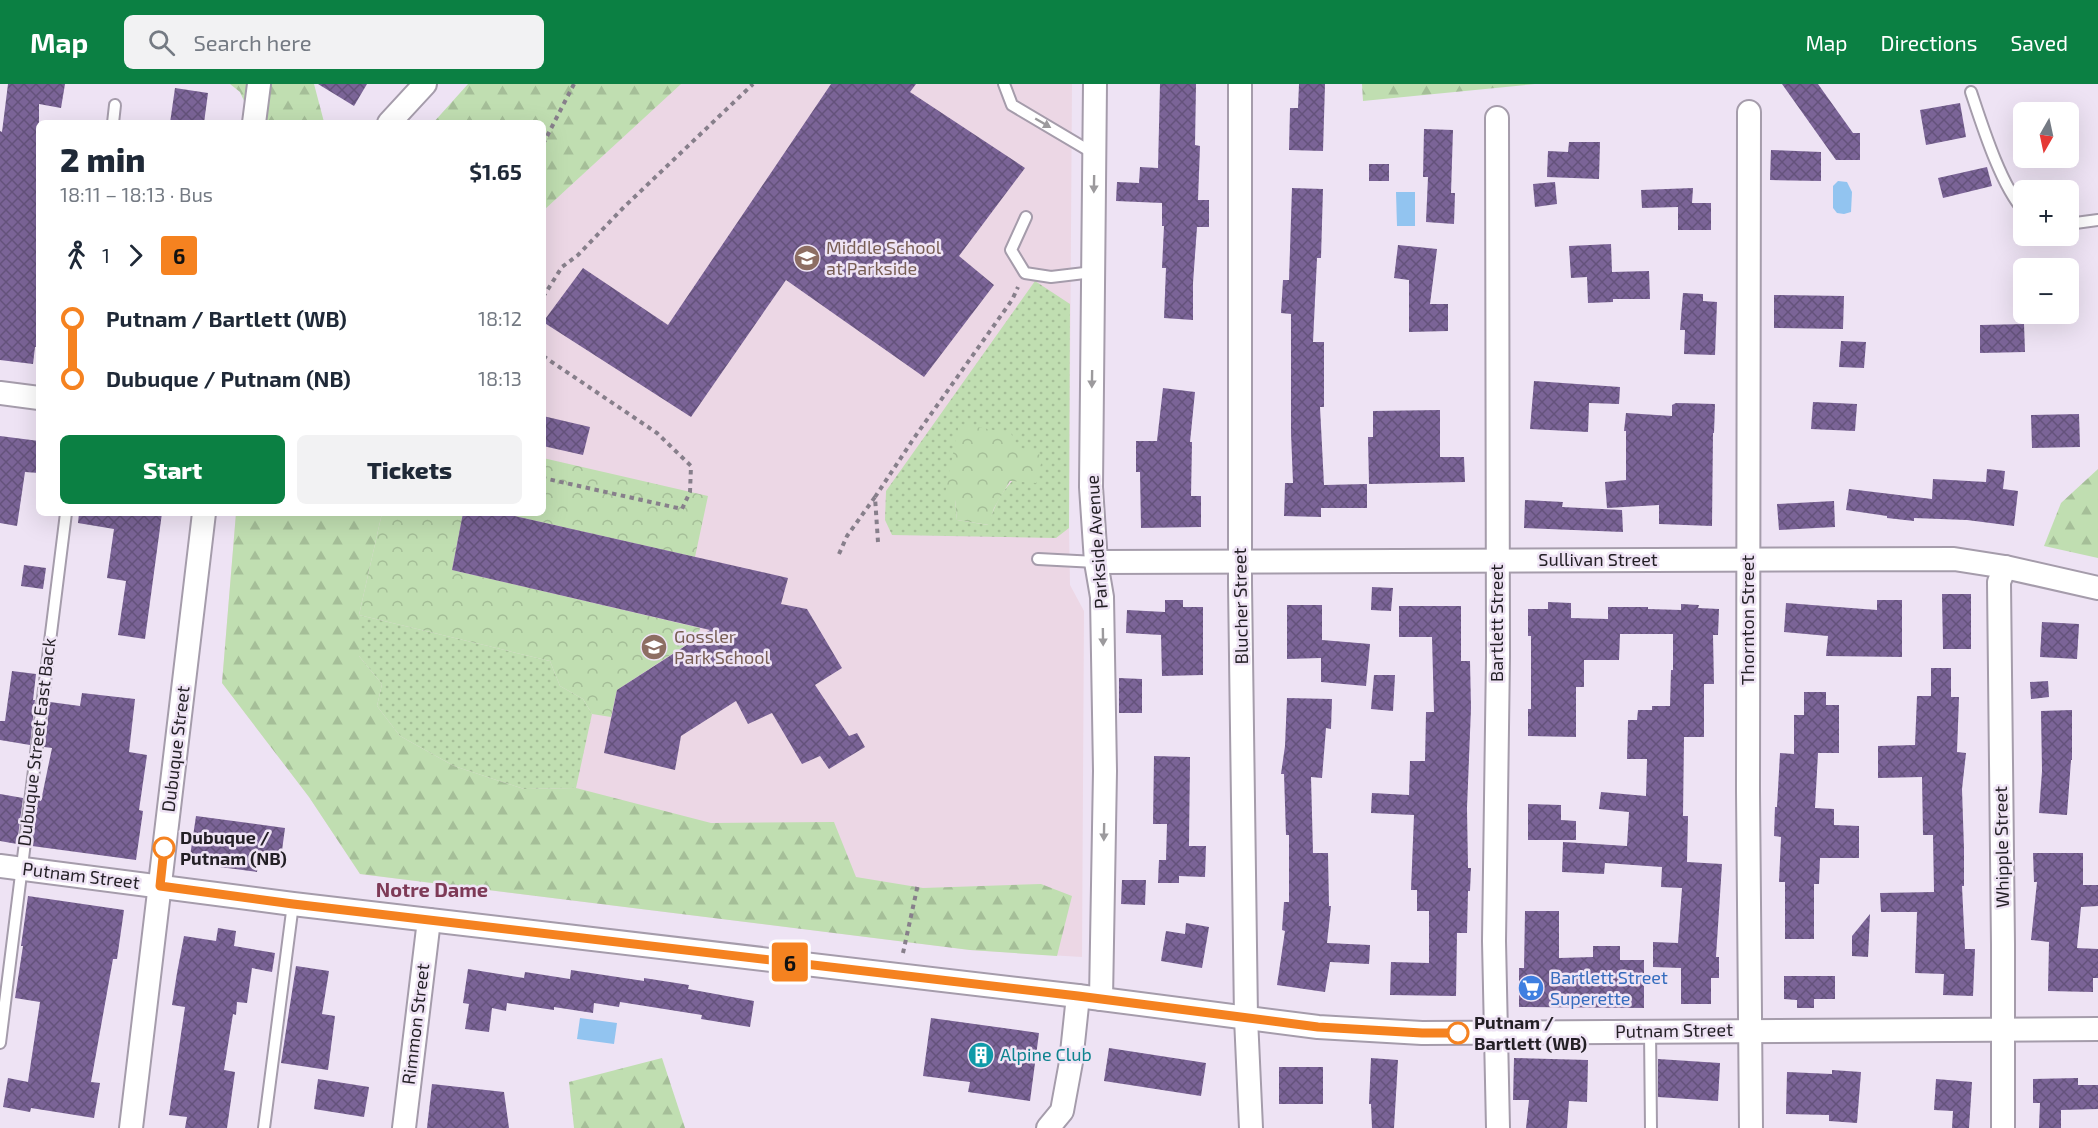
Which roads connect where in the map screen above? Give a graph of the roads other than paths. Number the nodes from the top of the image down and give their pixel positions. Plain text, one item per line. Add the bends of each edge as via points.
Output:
1 (259, 84) edge
2 (425, 84) edge
3 (1004, 84) edge
4 (1095, 84) edge
5 (1240, 84) edge
6 (1971, 92) dead end
7 (115, 105) dead end
8 (1749, 112) dead end
9 (1497, 118) dead end
10 (113, 120) edge
11 (254, 120) edge
12 (392, 120) edge
13 (1094, 154) junction
14 (2013, 195) edge
15 (1026, 217) dead end
16 (2098, 220) edge
17 (2079, 223) edge
18 (1093, 272) junction
19 (0, 393) edge
20 (36, 398) edge
21 (66, 516) edge
22 (204, 516) edge
23 (1038, 559) dead end
24 (1748, 560) junction
25 (1496, 561) junction
26 (1096, 562) junction
27 (1240, 562) junction
28 (2005, 567) junction
29 (2098, 588) edge
30 (11, 867) edge
31 (160, 886) junction
32 (293, 904) junction
33 (429, 920) junction
34 (1078, 996) junction
35 (1101, 999) junction
36 (1246, 1018) junction
37 (2003, 1029) junction
38 (2098, 1029) edge
39 (1751, 1030) junction
40 (1650, 1031) junction
41 (1497, 1032) junction
42 (0, 1043) edge
43 (131, 1128) edge
44 (264, 1128) edge
45 (404, 1128) edge
46 (1048, 1128) edge
47 (1251, 1128) edge
48 (1498, 1128) edge
49 (1651, 1128) edge
50 (1751, 1128) edge
51 (2003, 1128) edge

1 - 11 street
2 - 12 street
3 -> 13 lane via 1012,105
4 - 13 street, Parkside Avenue
5 - 27 street, Blucher Street
6 - 14 lane
7 - 10 lane
8 - 24 street, Thornton Street
9 - 25 street, Bartlett Street
13 -> 18 street, Parkside Avenue
15 - 18 lane via 1011,250 1025,273 1051,277
16 - 17 lane
18 -> 26 street, Parkside Avenue via 1091,487
19 - 20 street
21 - 30 lane, Dubuque Street East Back
22 - 31 street, Dubuque Street
23 - 26 lane
24 - 25 street, Sullivan Street
24 - 28 street, Sullivan Street via 1954,559
24 - 39 street, Thornton Street
25 - 27 street, Sullivan Street
25 - 41 street, Bartlett Street
26 - 27 street, Sullivan Street
26 -> 35 street, Parkside Avenue via 1102,597 1105,771
27 - 36 street, Blucher Street
28 - 29 street, Sullivan Street
28 - 37 street, Whipple Street via 1999,582
30 - 31 street, Putnam Street
30 - 42 lane, Dubuque Street East Back
31 - 32 street, Putnam Street
31 - 43 street, Dubuque Street
32 - 33 street, Putnam Street
32 - 44 lane
33 - 34 street, Putnam Street
33 - 45 street, Rimmon Street
34 - 35 street, Putnam Street
34 - 46 street via 1062,1111
35 - 36 street, Putnam Street
36 - 41 street, Putnam Street via 1318,1027
36 - 47 street, Blucher Street
37 - 38 street, Putnam Street
37 - 39 street, Putnam Street
37 - 51 street, Whipple Street
39 - 40 street, Putnam Street
39 - 50 street, Thornton Street
40 - 41 street, Putnam Street
40 - 49 lane
41 - 48 street, Bartlett Street

